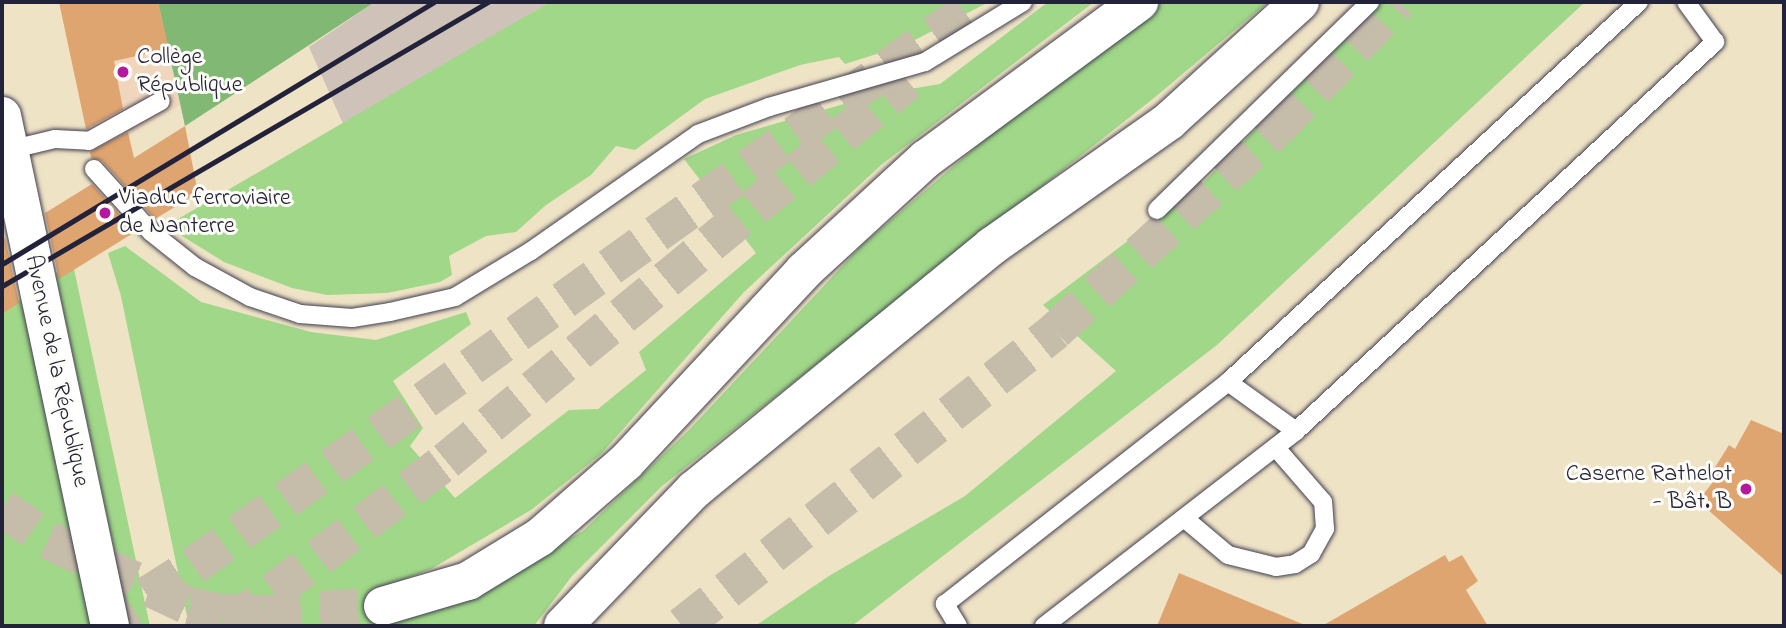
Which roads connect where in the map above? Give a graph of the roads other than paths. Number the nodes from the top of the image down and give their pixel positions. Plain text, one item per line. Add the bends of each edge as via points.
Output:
1 (1023, 2) edge
2 (1139, 2) edge
3 (1300, 2) edge
4 (1370, 2) edge
5 (1639, 2) edge
6 (1686, 2) edge
7 (161, 101) dead end
8 (6, 133) edge
9 (94, 169) dead end
10 (1157, 210) dead end
11 (1228, 382) junction
12 (1296, 431) junction
13 (1276, 448) junction
14 (1184, 518) junction
15 (383, 606) tunnel mouth
16 (567, 623) edge
17 (110, 626) edge
18 (958, 626) edge
19 (1044, 626) edge

1 - 9 lane via 925,62 769,107 698,134 531,251 455,297 390,312 352,318 300,314 250,297 195,267 152,232
2 - 15 main road via 926,159 804,271 626,462 540,537 468,581
3 - 16 main road via 1169,121 992,246 694,490
4 - 10 lane
5 - 11 lane
6 - 12 lane via 1716,42
7 - 8 lane via 89,141
8 - 17 main road, Avenue de la République
11 - 12 lane
11 - 18 lane via 944,604
12 - 13 lane
13 - 14 lane
13 - 14 lane via 1323,502 1325,529 1311,554 1276,567 1228,555
14 - 19 lane

